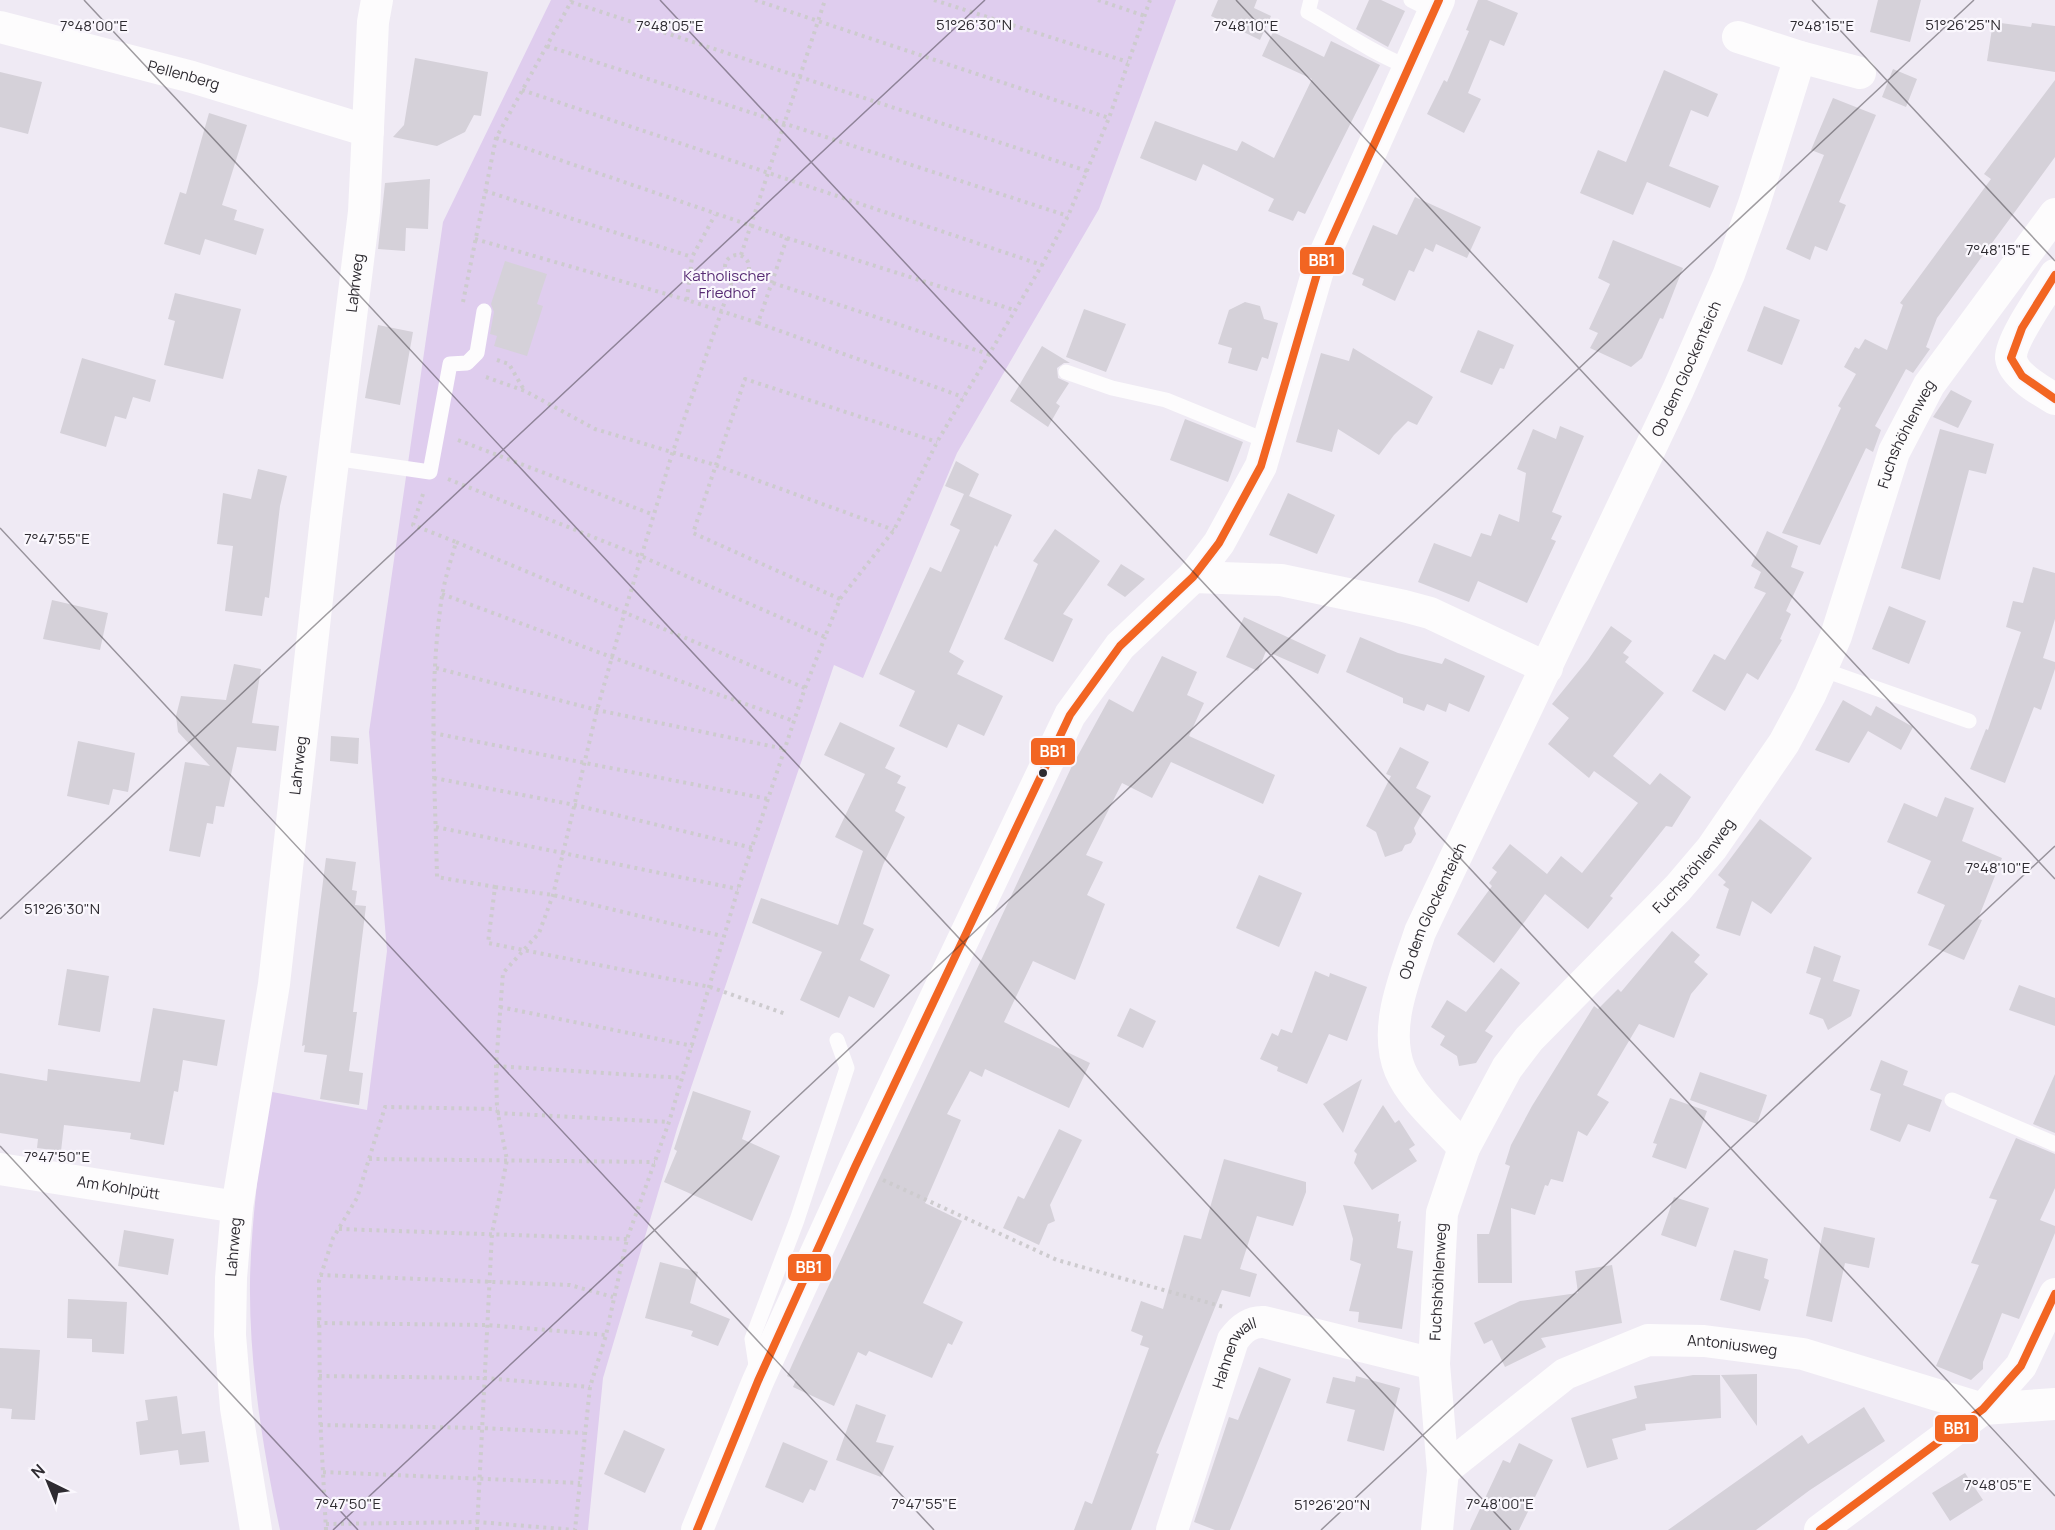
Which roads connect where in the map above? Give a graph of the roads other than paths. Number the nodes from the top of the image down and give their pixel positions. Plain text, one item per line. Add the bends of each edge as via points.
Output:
1 (377, 0) edge
2 (1311, 0) edge
3 (1428, 4) edge
4 (0, 27) edge
5 (1738, 37) dead end
6 (1800, 57) junction
7 (1408, 67) junction
8 (1860, 73) dead end
9 (368, 131) junction
10 (2055, 214) edge
11 (2055, 275) edge
12 (484, 311) dead end
13 (1066, 372) dead end
14 (2055, 399) edge
15 (1269, 441) junction
16 (334, 458) junction
17 (1193, 578) junction
18 (1547, 668) junction
19 (1821, 669) junction
20 (1969, 721) dead end
21 (837, 1040) dead end
22 (1952, 1100) dead end
23 (2055, 1144) edge
24 (1464, 1148) junction
25 (0, 1169) edge
26 (237, 1207) junction
27 (2055, 1294) edge
28 (1434, 1364) junction
29 (758, 1381) junction
30 (2055, 1404) edge
31 (1983, 1408) junction
32 (1443, 1471) junction
33 (256, 1530) edge
34 (697, 1530) edge
35 (1172, 1530) edge
36 (1437, 1530) edge
37 (1820, 1530) edge

1 - 9 street, Lahrweg
2 - 7 lane via 1308,12 1374,53
3 - 7 street
4 - 9 street, Pellenberg via 192,77
5 - 6 street
6 - 8 street
6 - 18 street, Ob dem Glockenteich via 1729,274
7 - 15 street via 1319,267
9 - 16 street, Lahrweg via 364,212
10 - 19 street, Fuchshöhlenweg via 1929,385 1894,452 1836,636
11 - 14 street via 2014,345 2011,358 2025,378
12 - 16 lane via 477,353 467,363 450,364 429,472
13 - 15 lane via 1112,388 1166,400
15 - 17 street via 1261,466 1219,543
16 - 26 street, Lahrweg via 274,984
17 - 18 street via 1281,580 1404,606 1430,613
17 - 29 street via 1120,646 1070,715
18 - 24 street, Ob dem Glockenteich via 1420,932 1395,1014 1400,1070
19 - 20 lane
19 - 24 street, Fuchshöhlenweg via 1784,743 1712,848 1678,888 1529,1039 1507,1068
21 - 29 lane via 848,1068 752,1339
22 - 23 lane
24 - 28 street, Fuchshöhlenweg via 1443,1213
25 - 26 street, Am Kohlpütt
26 - 33 street, Lahrweg via 230,1335 236,1408
27 - 31 street via 2021,1366
28 - 32 street, Fuchshöhlenweg
28 - 35 street, Hahnenwall via 1264,1322 1247,1326 1233,1340
29 - 34 street
30 - 31 street, Antoniusweg
31 - 32 street, Antoniusweg via 1803,1354 1704,1341 1648,1340 1565,1374
31 - 37 street
32 - 36 street, Fuchshöhlenweg

